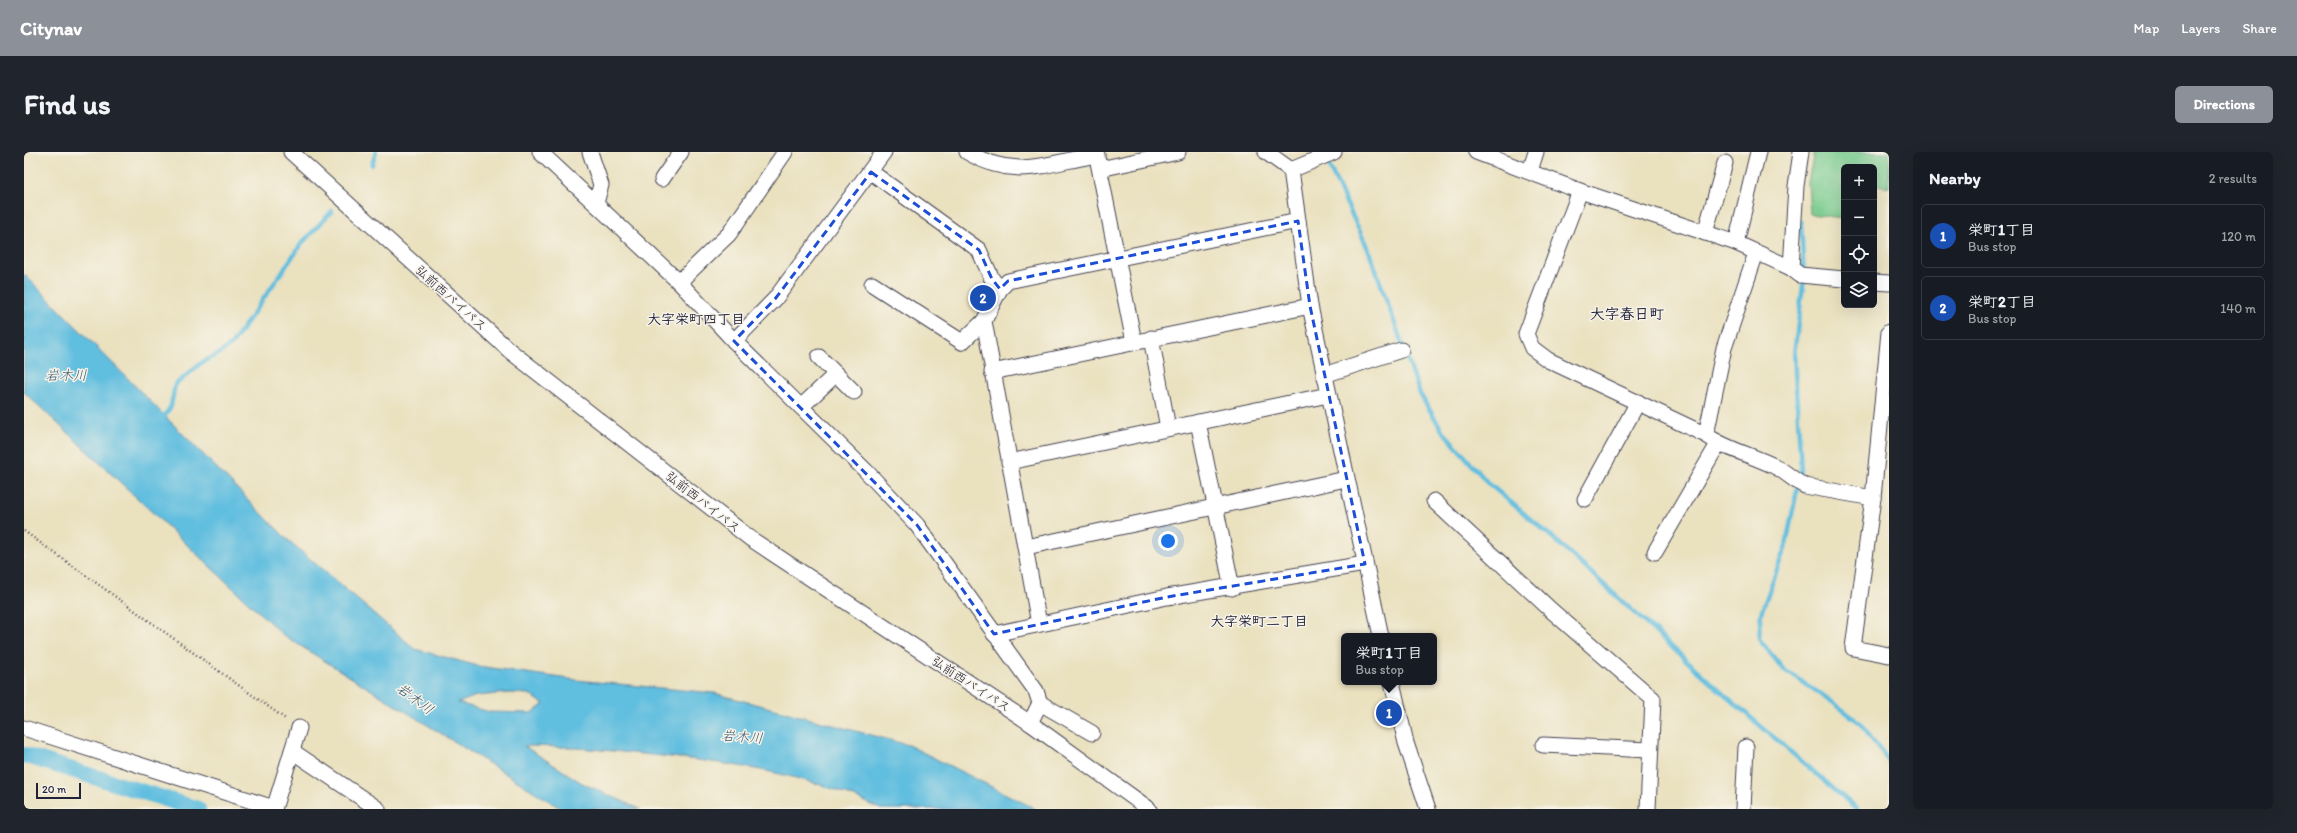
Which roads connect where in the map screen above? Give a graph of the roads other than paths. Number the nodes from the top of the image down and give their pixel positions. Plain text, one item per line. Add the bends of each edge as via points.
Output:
1 (290, 152) edge
2 (540, 152) edge
3 (590, 152) edge
4 (681, 152) edge
5 (785, 152) edge
6 (884, 152) edge
7 (967, 152) edge
8 (1178, 152) edge
9 (1266, 152) edge
10 (1334, 152) edge
11 (1476, 152) edge
12 (1536, 152) edge
13 (1758, 152) edge
14 (1801, 152) edge
15 (1098, 159) edge
16 (1725, 163) dead end
17 (1291, 170) junction
18 (1530, 171) junction
19 (870, 172) junction
20 (662, 179) dead end
21 (1580, 191) junction
22 (596, 203) junction
23 (1298, 221) junction
24 (1705, 233) junction
25 (1736, 243) junction
26 (1756, 253) junction
27 (1118, 258) junction
28 (1800, 273) junction
29 (1841, 279) edge
30 (679, 282) junction
31 (1877, 282) edge
32 (1889, 283) edge
33 (872, 284) dead end
34 (1000, 289) junction
35 (1310, 306) junction
36 (984, 321) junction
37 (1889, 332) edge
38 (1151, 338) junction
39 (734, 341) junction
40 (1134, 342) junction
41 (1401, 350) dead end
42 (819, 357) dead end
43 (992, 372) junction
44 (836, 374) junction
45 (1324, 375) junction
46 (854, 392) dead end
47 (1328, 395) junction
48 (1638, 402) junction
49 (800, 407) junction
50 (1198, 422) junction
51 (1168, 428) junction
52 (1712, 439) junction
53 (1009, 462) junction
54 (1346, 479) junction
55 (1873, 498) junction
56 (1585, 499) dead end
57 (1434, 501) dead end
58 (1216, 507) junction
59 (1026, 547) junction
60 (1655, 552) dead end
61 (1365, 564) junction
62 (1232, 588) junction
63 (1039, 624) junction
64 (1380, 633) edge
65 (994, 634) junction
66 (1889, 655) edge
67 (1393, 685) edge
68 (1040, 703) junction
69 (1030, 723) junction
70 (24, 728) edge
71 (299, 728) road end
72 (1092, 733) dead end
73 (1543, 745) dead end
74 (1746, 747) dead end
75 (1650, 750) junction
76 (292, 751) junction
77 (274, 809) edge
78 (378, 809) edge
79 (1148, 809) edge
80 (1428, 809) edge
81 (1648, 809) edge
82 (1743, 809) edge

1 - 69 street, 弘前西バイパス via 510,350 751,539
2 - 22 street
3 - 22 street via 601,185
4 - 20 street
5 - 30 street via 729,234
6 - 19 street
7 - 15 street via 986,163 1008,169
8 - 15 street
9 - 17 street
10 - 17 street
11 - 18 street
12 - 18 street
13 - 25 street
14 - 28 street
15 - 27 street
16 - 24 street
17 - 23 street
18 - 21 street
19 - 34 street via 980,250 992,279
19 - 39 street via 775,299
21 - 24 street
21 - 48 street via 1526,334 1532,348 1548,360
22 - 30 street
23 - 27 street
23 - 35 street
24 - 25 street
25 - 26 street
26 - 28 street
26 - 52 street via 1724,348
27 - 34 street via 1008,281
27 - 40 street
28 - 29 street
30 - 39 street
31 - 32 street
33 - 36 street via 962,342
34 - 36 street
35 - 38 street
35 - 45 street
36 - 43 street
37 - 55 street
38 - 40 street
38 - 51 street
39 - 49 street
40 - 43 street
41 - 45 street
42 - 44 street
43 - 53 street
44 - 46 street
44 - 49 street
45 - 47 street
47 - 50 street
47 - 54 street
48 - 52 street
48 - 56 street
49 - 65 street via 917,525
50 - 51 street
50 - 58 street
51 - 53 street
52 - 55 street via 1777,468 1800,484
52 - 60 street
53 - 59 street
54 - 58 street
54 - 61 street
55 - 66 street via 1853,648
57 - 75 street via 1552,611 1653,698
58 - 59 street
58 - 62 street
59 - 63 street
61 - 62 street
61 - 64 street
62 - 63 street via 1168,597
63 - 65 street
65 - 68 street via 1036,691
67 - 80 street via 1406,743
68 - 69 street
68 - 72 street
69 - 79 street, 弘前西バイパス
70 - 77 street
71 - 76 street
73 - 75 street
74 - 82 street
75 - 81 street
76 - 77 street
76 - 78 street

